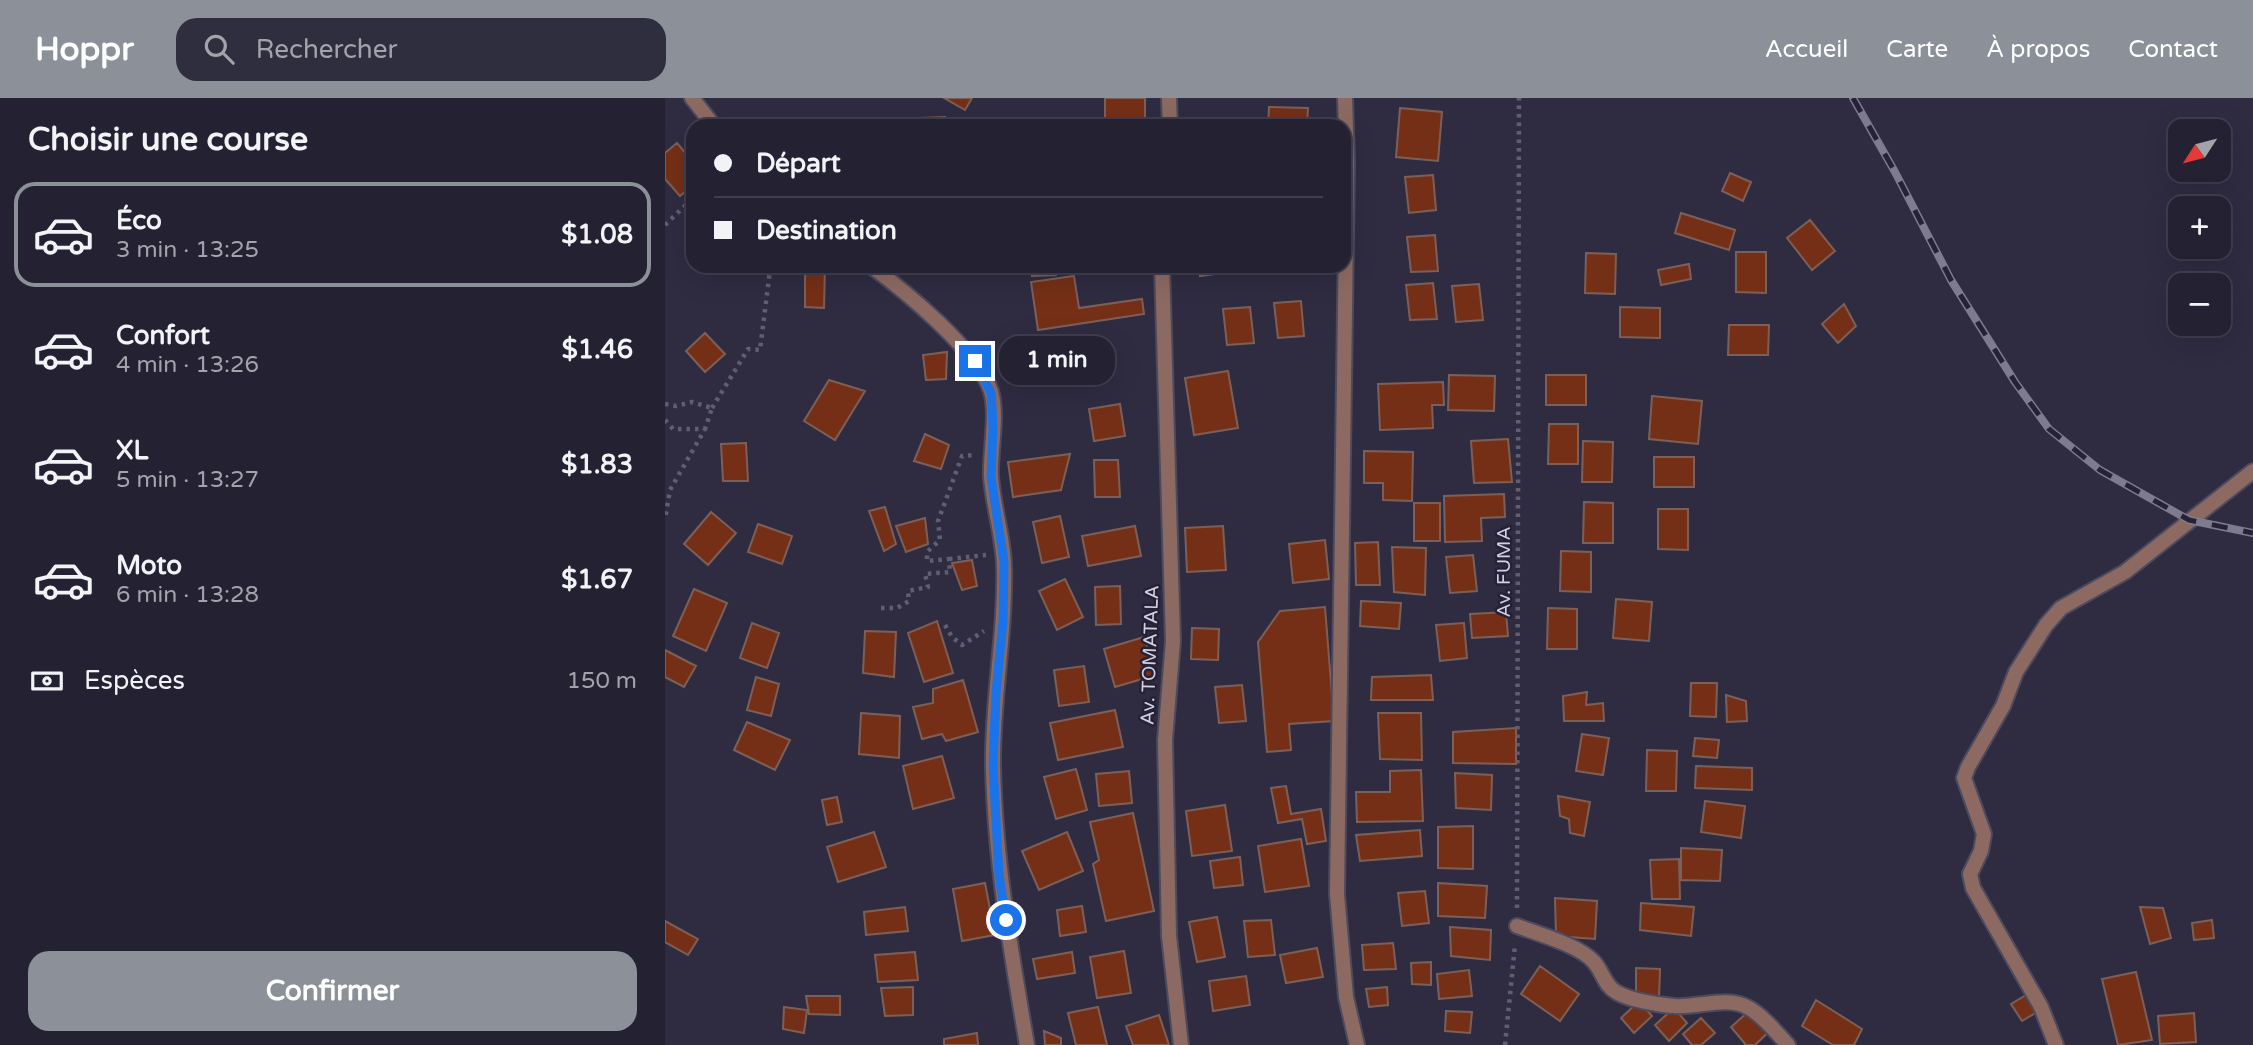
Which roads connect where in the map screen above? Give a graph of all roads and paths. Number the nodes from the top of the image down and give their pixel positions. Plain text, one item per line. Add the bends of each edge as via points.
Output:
1 (692, 98) edge
2 (1169, 98) edge
3 (1345, 98) edge
4 (1519, 98) edge
5 (708, 119) edge
6 (1170, 119) edge
7 (1346, 119) edge
8 (686, 205) edge
9 (665, 225) edge
10 (770, 273) edge
11 (880, 273) edge
12 (1161, 273) edge
13 (1345, 273) edge
14 (665, 404) edge
15 (712, 408) junction
16 (665, 420) edge
17 (705, 429) junction
18 (992, 453) junction
19 (2253, 471) edge
20 (665, 519) edge
21 (1003, 553) junction
22 (949, 559) junction
23 (881, 607) dead end
24 (945, 625) dead end
25 (1002, 633) junction
26 (1517, 926) junction
27 (1027, 1045) edge
28 (1181, 1045) edge
29 (1357, 1045) edge
30 (1505, 1045) edge
31 (1788, 1045) edge
32 (2056, 1045) edge

1 - 5 street
2 - 6 street
3 - 7 street
4 - 26 path, Av. FUMA
8 - 9 path
10 - 15 path via 760,350 748,349
11 - 18 street via 975,361 991,393
12 - 28 street, Av. TOMATALA via 1173,641 1165,740 1169,936
13 - 29 street via 1337,868 1346,997
14 - 15 path via 692,402
15 - 17 path
16 - 17 path via 673,429
17 - 20 path via 670,490
18 - 21 street via 991,477
18 - 22 path via 962,456 955,471 938,521 940,540 927,552 927,561
19 - 32 street via 2125,572 2060,608 2015,672 2003,706 1964,778 1984,834 1971,874 1973,888 2041,1006
21 - 22 path
21 - 25 street
22 - 23 path via 950,572 925,575 928,587 908,591 909,601 897,608
24 - 25 path via 962,645 982,630
25 - 27 street via 993,765 999,875
26 - 30 path, Av. FUMA
26 - 31 street via 1571,947 1593,961 1616,992 1675,1006 1747,1006

